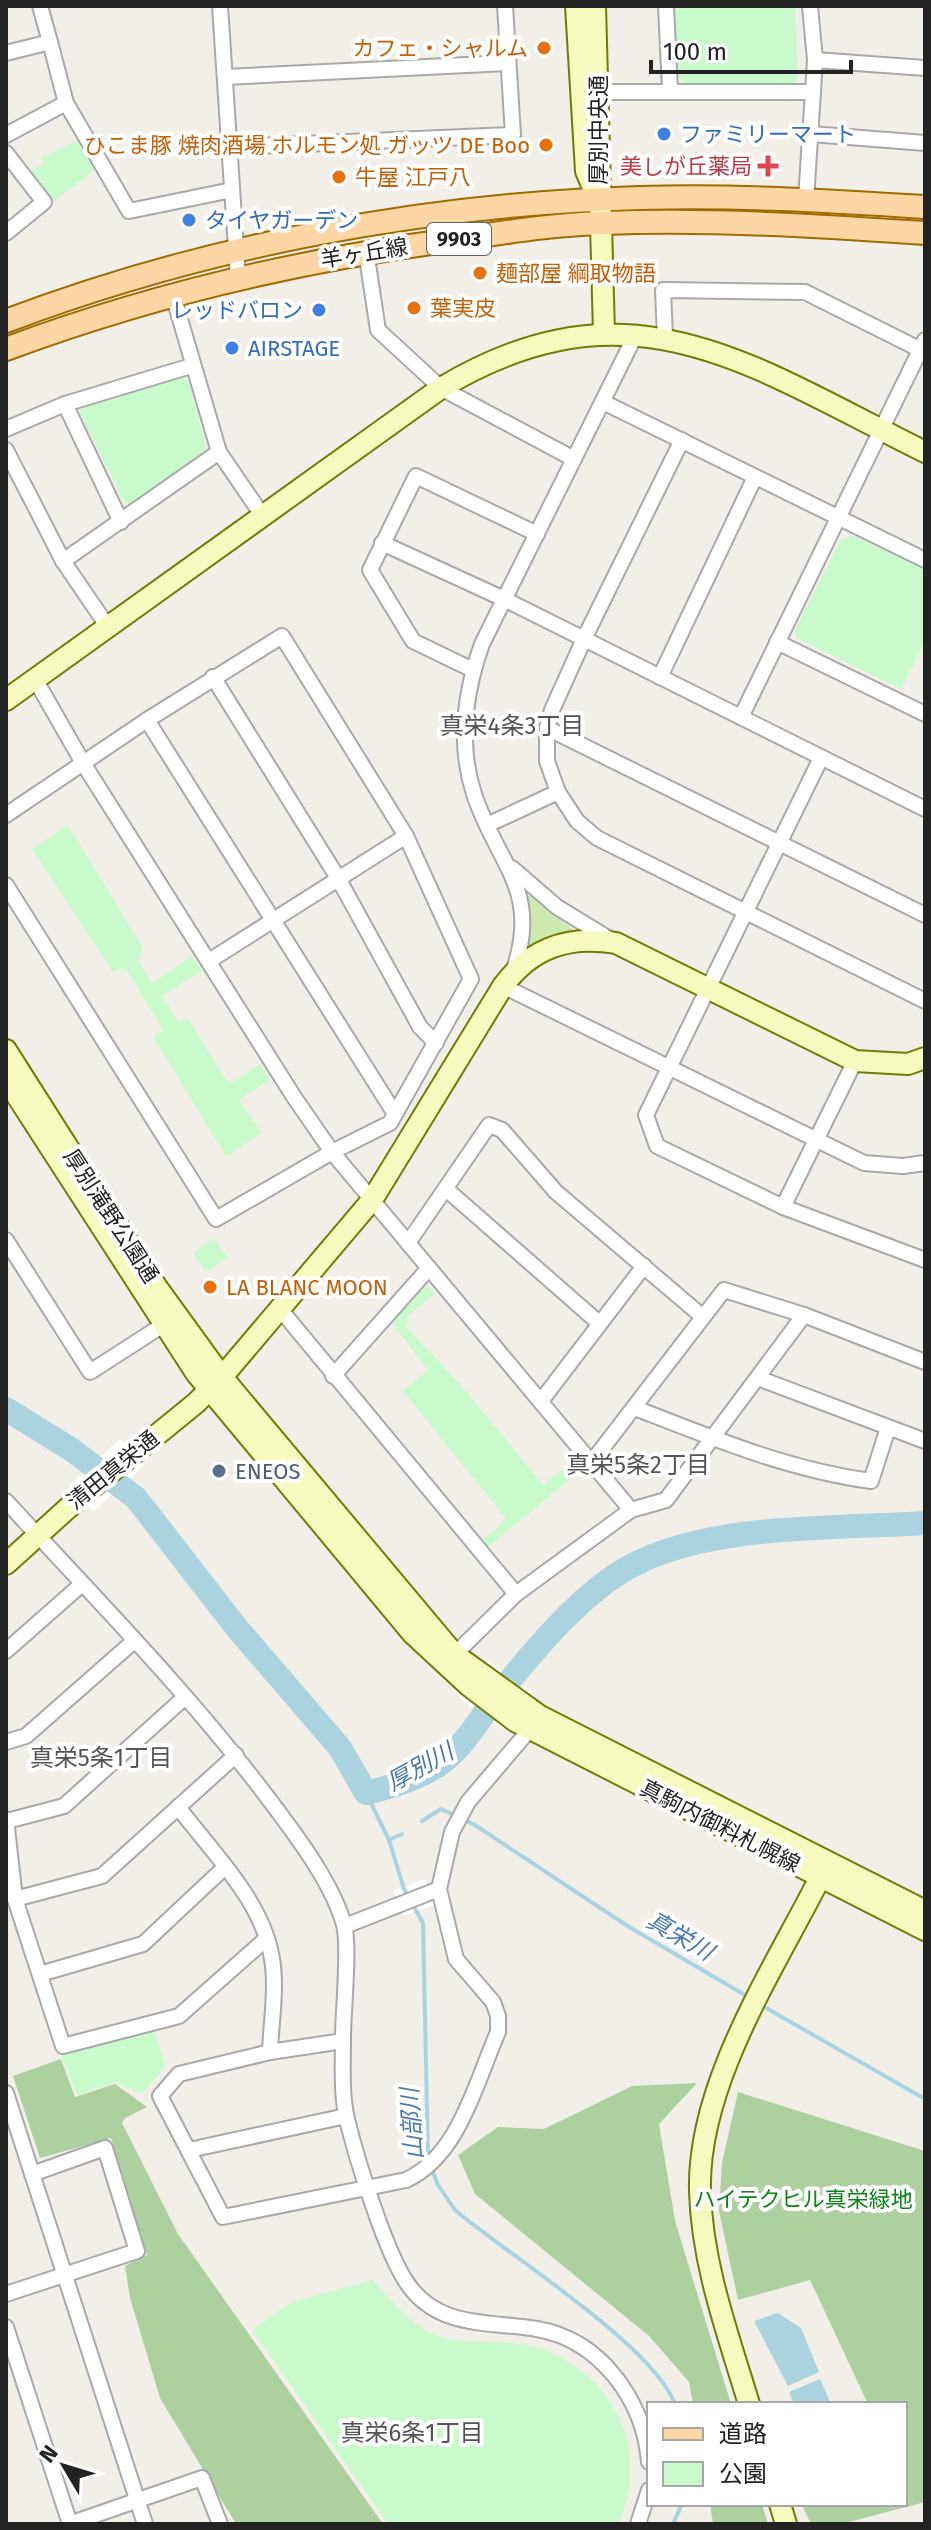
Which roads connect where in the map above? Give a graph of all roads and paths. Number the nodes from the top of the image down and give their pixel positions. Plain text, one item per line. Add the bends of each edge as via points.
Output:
1 (40, 6) edge
2 (220, 6) edge
3 (505, 6) edge
4 (576, 6) edge
5 (595, 6) edge
6 (666, 6) edge
7 (810, 6) edge
8 (50, 42) junction
9 (6, 53) edge
10 (815, 60) junction
11 (507, 63) junction
12 (925, 68) edge
13 (225, 77) junction
14 (670, 90) junction
15 (599, 92) junction
16 (813, 92) junction
17 (66, 103) junction
18 (811, 134) junction
19 (6, 135) edge
20 (925, 143) edge
21 (230, 147) junction
22 (6, 153) edge
23 (232, 190) junction
24 (806, 200) junction
25 (925, 207) edge
26 (599, 212) junction
27 (6, 233) edge
28 (925, 233) edge
29 (236, 251) junction
30 (366, 251) junction
31 (238, 278) junction
32 (173, 295) junction
33 (6, 321) edge
34 (604, 333) junction
35 (636, 334) junction
36 (665, 337) junction
37 (923, 347) edge
38 (6, 349) edge
39 (191, 366) junction
40 (441, 388) junction
41 (603, 402) junction
42 (65, 404) junction
43 (6, 429) edge
44 (881, 430) junction
45 (682, 440) junction
46 (6, 450) edge
47 (219, 452) junction
48 (925, 452) edge
49 (574, 459) junction
50 (755, 477) junction
51 (262, 515) junction
52 (836, 517) junction
53 (121, 522) junction
54 (537, 534) junction
55 (382, 543) junction
56 (925, 560) edge
57 (63, 561) junction
58 (504, 599) junction
59 (108, 627) junction
60 (584, 639) junction
61 (777, 642) junction
62 (473, 670) junction
63 (213, 677) junction
64 (660, 677) junction
65 (35, 679) junction
66 (6, 700) edge
67 (925, 714) edge
68 (741, 717) junction
69 (147, 720) junction
70 (547, 728) junction
71 (821, 758) junction
72 (83, 763) junction
73 (558, 792) junction
74 (925, 809) edge
75 (6, 815) edge
76 (487, 825) junction
77 (406, 836) junction
78 (781, 844) junction
79 (512, 867) junction
80 (338, 878) junction
81 (6, 885) edge
82 (745, 914) junction
83 (925, 915) edge
84 (271, 920) junction
85 (616, 943) junction
86 (209, 961) junction
87 (508, 979) junction
88 (707, 988) junction
89 (925, 1001) edge
90 (436, 1043) junction
91 (6, 1050) edge
92 (925, 1058) edge
93 (855, 1061) junction
94 (669, 1068) junction
95 (7, 1083) edge
96 (395, 1114) junction
97 (816, 1142) junction
98 (332, 1152) junction
99 (925, 1163) edge
100 (446, 1189) junction
101 (372, 1200) junction
102 (783, 1207) junction
103 (6, 1240) edge
104 (408, 1243) junction
105 (925, 1260) edge
106 (644, 1266) junction
107 (429, 1268) junction
108 (280, 1309) junction
109 (804, 1315) junction
110 (703, 1317) junction
111 (599, 1323) junction
112 (163, 1325) junction
113 (925, 1362) edge
114 (333, 1376) junction
115 (758, 1378) junction
116 (216, 1384) junction
117 (541, 1401) junction
118 (635, 1408) junction
119 (888, 1428) junction
120 (713, 1439) junction
121 (925, 1441) edge
122 (591, 1463) junction
123 (6, 1501) edge
124 (631, 1510) junction
125 (36, 1534) junction
126 (6, 1564) edge
127 (82, 1584) junction
128 (516, 1594) junction
129 (134, 1641) junction
130 (6, 1651) edge
131 (450, 1660) junction
132 (184, 1698) junction
133 (528, 1718) junction
134 (6, 1742) edge
135 (236, 1755) junction
136 (178, 1807) junction
137 (6, 1820) edge
138 (224, 1868) junction
139 (824, 1870) junction
140 (434, 1890) junction
141 (15, 1899) junction
142 (925, 1911) edge
143 (345, 1926) junction
144 (925, 1930) edge
145 (266, 1939) junction
146 (40, 1974) junction
147 (343, 2041) junction
148 (270, 2052) junction
149 (6, 2093) edge
150 (346, 2116) junction
151 (189, 2150) junction
152 (32, 2174) junction
153 (370, 2187) junction
154 (66, 2277) junction
155 (6, 2294) edge
156 (6, 2327) edge
157 (748, 2402) edge
158 (647, 2435) edge
159 (647, 2496) edge
160 (137, 2501) junction
161 (69, 2524) edge
162 (145, 2524) edge
163 (220, 2524) edge
164 (638, 2524) edge

1 - 8 street
2 - 13 street
3 - 11 street
4 - 26 street, 厚別中央通 via 586,171
5 - 15 street, 厚別中央通
6 - 14 street
7 - 10 street
8 - 9 street
8 - 17 street
10 - 12 street
10 - 16 street
11 - 13 street
11 - 21 street via 513,135
13 - 21 street
14 - 15 street
14 - 16 street
15 - 26 street, 厚別中央通
16 - 18 street
17 - 19 street
17 - 23 street via 129,211
18 - 20 street
18 - 24 street
21 - 23 street
22 - 27 street via 44,202
23 - 29 street
24 - 25 main road, 羊ヶ丘線 / 9903
24 - 26 main road, 羊ヶ丘線 / 9903
26 - 28 main road, 羊ヶ丘線 / 9903
26 - 29 main road, 羊ヶ丘線 / 9903 via 427,216
26 - 30 main road, 羊ヶ丘線 / 9903
26 - 34 street
29 - 31 street
29 - 33 main road, 羊ヶ丘線 / 9903 via 156,271
30 - 31 main road, 羊ヶ丘線 / 9903
30 - 40 street via 378,330
31 - 32 main road, 羊ヶ丘線 / 9903
32 - 38 main road, 羊ヶ丘線 / 9903
32 - 39 street
34 - 35 street
34 - 40 street via 522,348
35 - 36 street
35 - 41 street
36 - 37 street via 663,290 805,292
36 - 44 street via 743,362
37 - 44 street
39 - 42 street
39 - 47 street
40 - 49 street
40 - 51 street
41 - 45 street
41 - 49 street
42 - 43 street
42 - 53 street
44 - 48 street
44 - 52 street
45 - 50 street
45 - 60 street
46 - 57 street
47 - 51 street
47 - 53 street
49 - 54 street
50 - 52 street
50 - 64 street
51 - 59 street
52 - 56 street
52 - 61 street
53 - 57 street
54 - 55 street via 416,476
54 - 58 street
55 - 58 street
55 - 62 street via 370,570 413,641
57 - 59 street
58 - 60 street
58 - 62 street
59 - 65 street
60 - 64 street
60 - 70 street
61 - 67 street
61 - 68 street
62 - 76 street via 465,725 467,760
63 - 69 street
63 - 77 street via 282,636
63 - 80 street
64 - 68 street
65 - 66 street
65 - 72 street
68 - 71 street
69 - 72 street
69 - 84 street
70 - 73 street via 547,761
70 - 78 street
71 - 74 street
71 - 78 street
72 - 75 street
72 - 86 street
73 - 76 street
73 - 82 street via 577,821 597,838
76 - 79 street
77 - 80 street
77 - 90 street via 471,979
78 - 82 street
78 - 83 street
79 - 85 street via 557,907
79 - 87 street via 523,915 522,948
80 - 84 street
80 - 90 street via 420,1027
81 - 98 street via 216,1219
82 - 88 street
82 - 89 street
84 - 86 street
84 - 96 street
85 - 87 street via 579,939 557,944 531,956
85 - 88 street
86 - 98 street
87 - 94 street
87 - 101 street, 清田真栄通
88 - 93 street
88 - 94 street
90 - 96 street
91 - 116 street, 厚別滝野公園通
92 - 93 street via 908,1064
93 - 97 street
94 - 97 street
94 - 102 street via 646,1115 657,1146
95 - 112 street, 厚別滝野公園通
96 - 98 street via 390,1123
97 - 99 street via 864,1163
97 - 102 street
98 - 101 street
100 - 104 street
100 - 106 street via 489,1125 502,1130 556,1192
100 - 111 street
101 - 104 street
101 - 108 street, 清田真栄通
102 - 105 street
103 - 112 street via 90,1372
104 - 107 street
106 - 110 street
106 - 111 street
107 - 114 street
107 - 117 street
108 - 114 street
108 - 116 street, 清田真栄通
109 - 110 street via 724,1290
109 - 113 street
109 - 115 street
110 - 118 street
111 - 117 street
112 - 116 street, 厚別滝野公園通
114 - 128 street
115 - 119 street
115 - 120 street
116 - 125 street, 清田真栄通
116 - 131 street, 真駒内御料札幌線 via 413,1634
117 - 122 street
118 - 120 street
118 - 122 street
119 - 120 street via 871,1481 824,1475
119 - 121 street
120 - 124 street via 666,1500
122 - 124 street
123 - 125 street
124 - 128 street
125 - 126 street, 清田真栄通
125 - 127 street
127 - 129 street
127 - 130 street
128 - 131 street
129 - 132 street
129 - 134 street via 26,1736
131 - 133 street, 真駒内御料札幌線
132 - 135 street
132 - 137 street via 64,1806
133 - 139 street, 真駒内御料札幌線
133 - 140 street via 468,1802 452,1832
135 - 136 street
135 - 143 street via 307,1850
136 - 138 street
136 - 141 street via 102,1876
137 - 141 street
138 - 145 street via 248,1897
138 - 146 street via 143,1944
139 - 142 street, 真駒内御料札幌線
139 - 144 street, 真駒内御料札幌線
139 - 157 street via 721,2075 701,2156 700,2192 712,2282
140 - 143 street
140 - 153 street via 456,1959 493,2002 498,2032 443,2150 421,2174
141 - 146 street
143 - 147 street
145 - 146 street via 179,2016 63,2046
145 - 148 street via 272,1959
147 - 148 street
147 - 150 street
148 - 151 street via 179,2074 160,2096
149 - 152 street
150 - 151 street
150 - 153 street
151 - 153 street via 223,2217
152 - 154 street
152 - 154 street via 105,2148 137,2251
153 - 158 street via 395,2262 428,2305 457,2321 540,2329 571,2341 600,2360 628,2393
154 - 155 street
154 - 160 street
156 - 161 street
159 - 164 street
160 - 161 street
160 - 162 street
160 - 163 street via 202,2478

